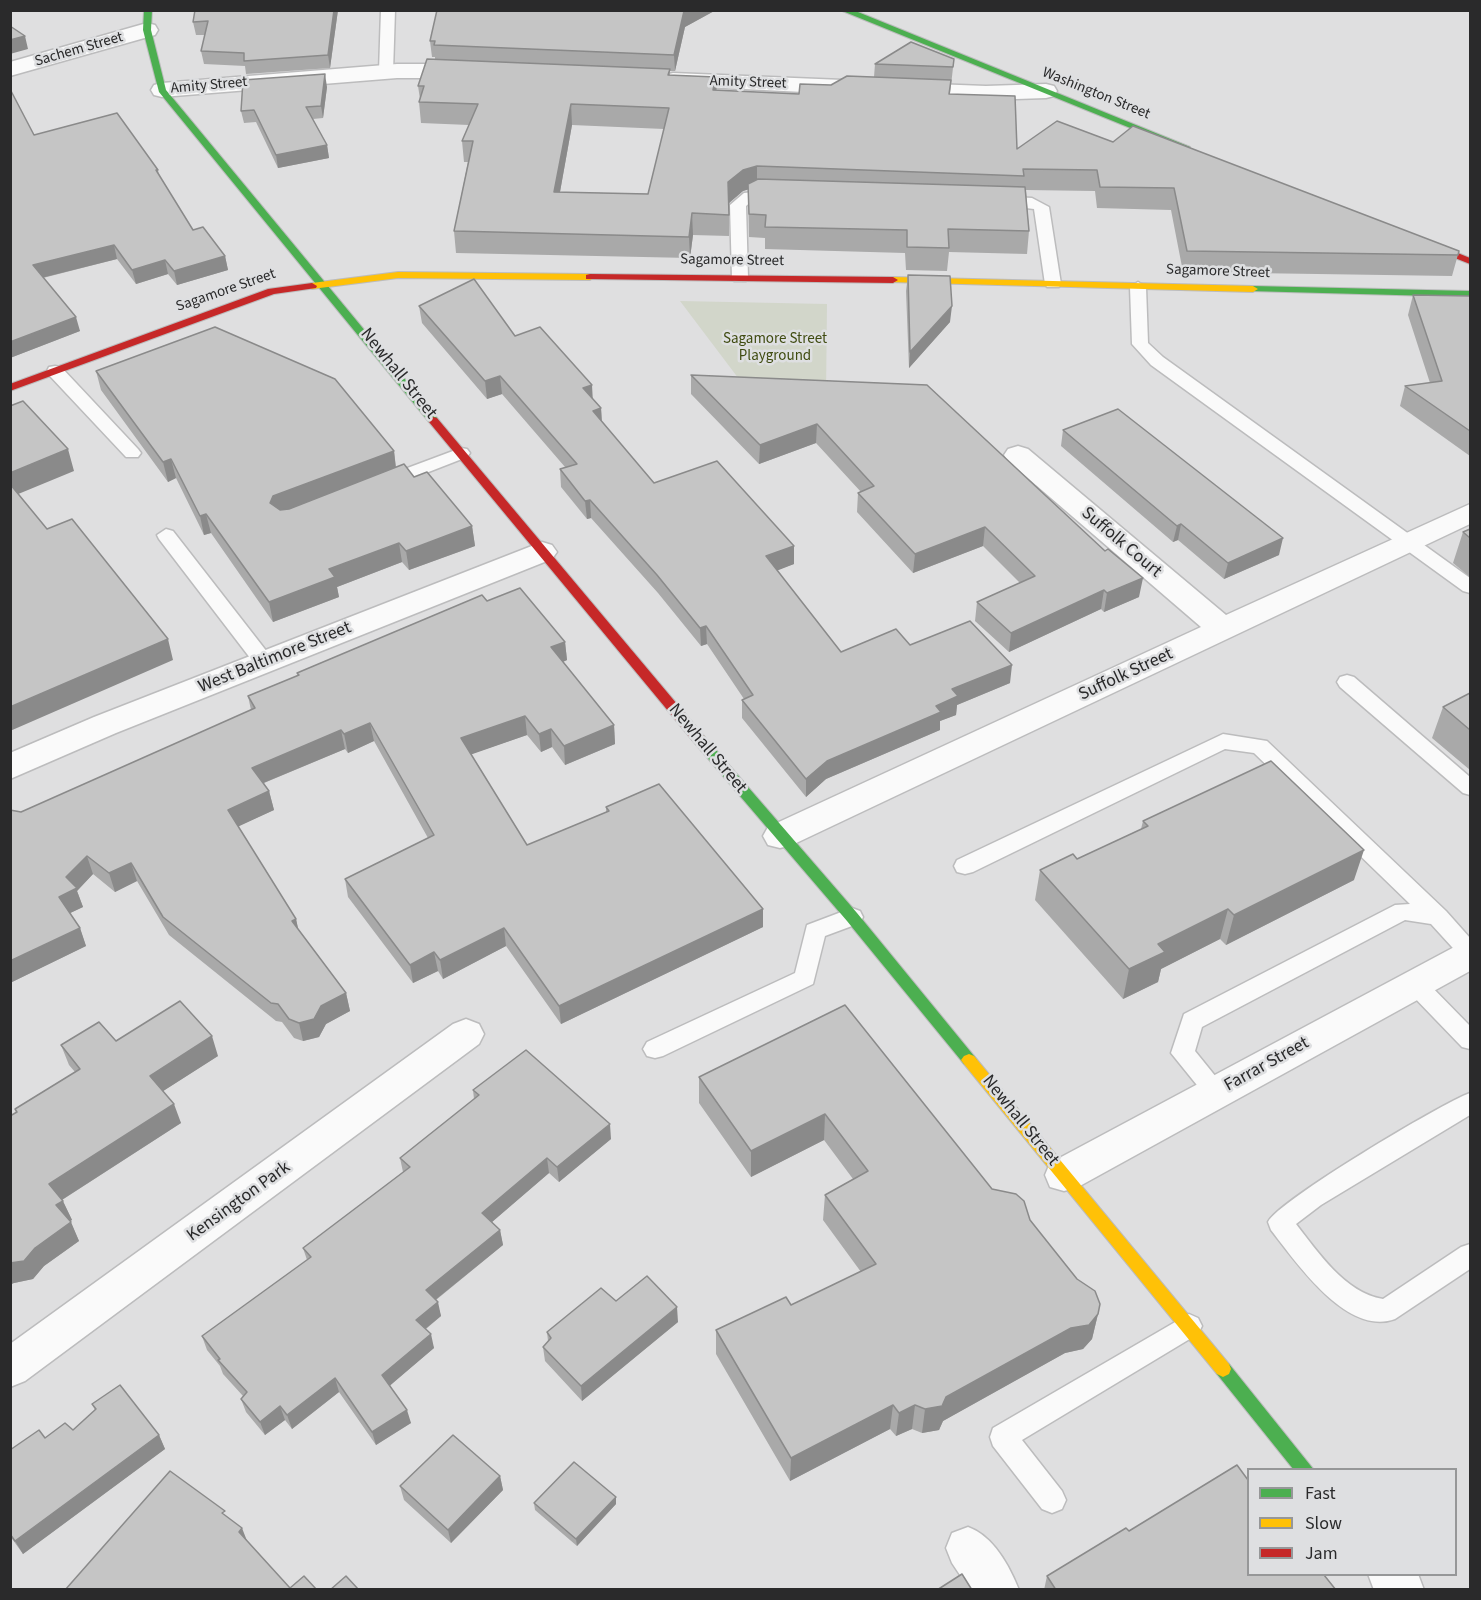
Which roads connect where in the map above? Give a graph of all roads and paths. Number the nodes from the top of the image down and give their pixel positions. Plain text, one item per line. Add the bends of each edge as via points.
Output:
1 (388, 10) edge
2 (844, 10) edge
3 (148, 20) edge
4 (10, 69) edge
5 (386, 72) junction
6 (485, 72) edge
7 (652, 79) edge
8 (867, 88) edge
9 (891, 89) edge
10 (162, 90) junction
11 (1046, 91) junction
12 (1198, 152) edge
13 (792, 195) edge
14 (980, 200) edge
15 (1405, 235) edge
16 (1470, 261) edge
17 (740, 278) junction
18 (320, 283) junction
19 (1053, 284) junction
20 (1138, 286) junction
21 (1470, 294) edge
22 (55, 371) junction
23 (10, 388) edge
24 (132, 453) dead end
25 (461, 453) junction
26 (1018, 455) dead end
27 (362, 492) edge
28 (1470, 513) edge
29 (166, 535) dead end
30 (1406, 543) junction
31 (542, 552) junction
32 (1470, 587) edge
33 (1224, 630) junction
34 (264, 662) junction
35 (1347, 682) dead end
36 (10, 768) edge
37 (1470, 788) edge
38 (780, 836) junction
39 (965, 866) dead end
40 (852, 917) junction
41 (1438, 917) junction
42 (1470, 954) edge
43 (1416, 985) junction
44 (466, 1034) dead end
45 (1470, 1040) edge
46 (655, 1049) dead end
47 (1217, 1093) junction
48 (1470, 1103) edge
49 (1064, 1175) junction
50 (1470, 1255) edge
51 (1189, 1326) junction
52 (10, 1368) edge
53 (1303, 1468) edge
54 (1052, 1500) dead end
55 (968, 1548) dead end
56 (1391, 1576) edge
57 (997, 1590) edge
58 (1402, 1590) edge

1 - 5 lane
2 - 11 street, Washington Street
3 - 4 street, Sachem Street
3 - 10 street, Newhall Street
5 - 6 street, Amity Street
5 - 10 street, Amity Street
7 - 8 street, Amity Street
9 - 11 street
10 - 18 street, Newhall Street
11 - 12 street, Washington Street
13 - 17 lane via 757,194 738,205
14 - 19 lane via 1041,207
15 - 16 street
17 - 18 street, Sagamore Street via 398,275
17 - 19 street, Sagamore Street
18 - 22 street, Sagamore Street via 272,291
18 - 25 street, Newhall Street
19 - 20 street, Sagamore Street
20 - 21 street, Sagamore Street
20 - 30 lane via 1140,344 1157,361
22 - 23 street, Sagamore Street
22 - 24 lane
25 - 27 lane
25 - 31 street, Newhall Street
26 - 33 street, Suffolk Court
28 - 30 street, Suffolk Street
29 - 34 lane
30 - 32 lane
30 - 33 street, Suffolk Street
31 - 34 street, West Baltimore Street
31 - 38 street, Newhall Street
33 - 38 street, Suffolk Street
34 - 36 street, West Baltimore Street via 105,725
35 - 37 lane
38 - 40 street, Newhall Street
39 - 41 lane via 1222,741 1260,746
40 - 46 lane via 815,932 805,978
40 - 49 street, Newhall Street
41 - 42 lane
41 - 47 lane via 1403,911 1192,1022 1183,1053
42 - 43 street, Farrar Street
43 - 45 lane
43 - 47 street, Farrar Street
44 - 52 street, Kensington Park
47 - 49 street, Farrar Street
48 - 50 lane via 1312,1197 1280,1222 1318,1271 1361,1307 1386,1311
49 - 51 street, Newhall Street
51 - 53 street, Newhall Street
51 - 54 lane via 1003,1437
55 - 57 street
56 - 58 street

